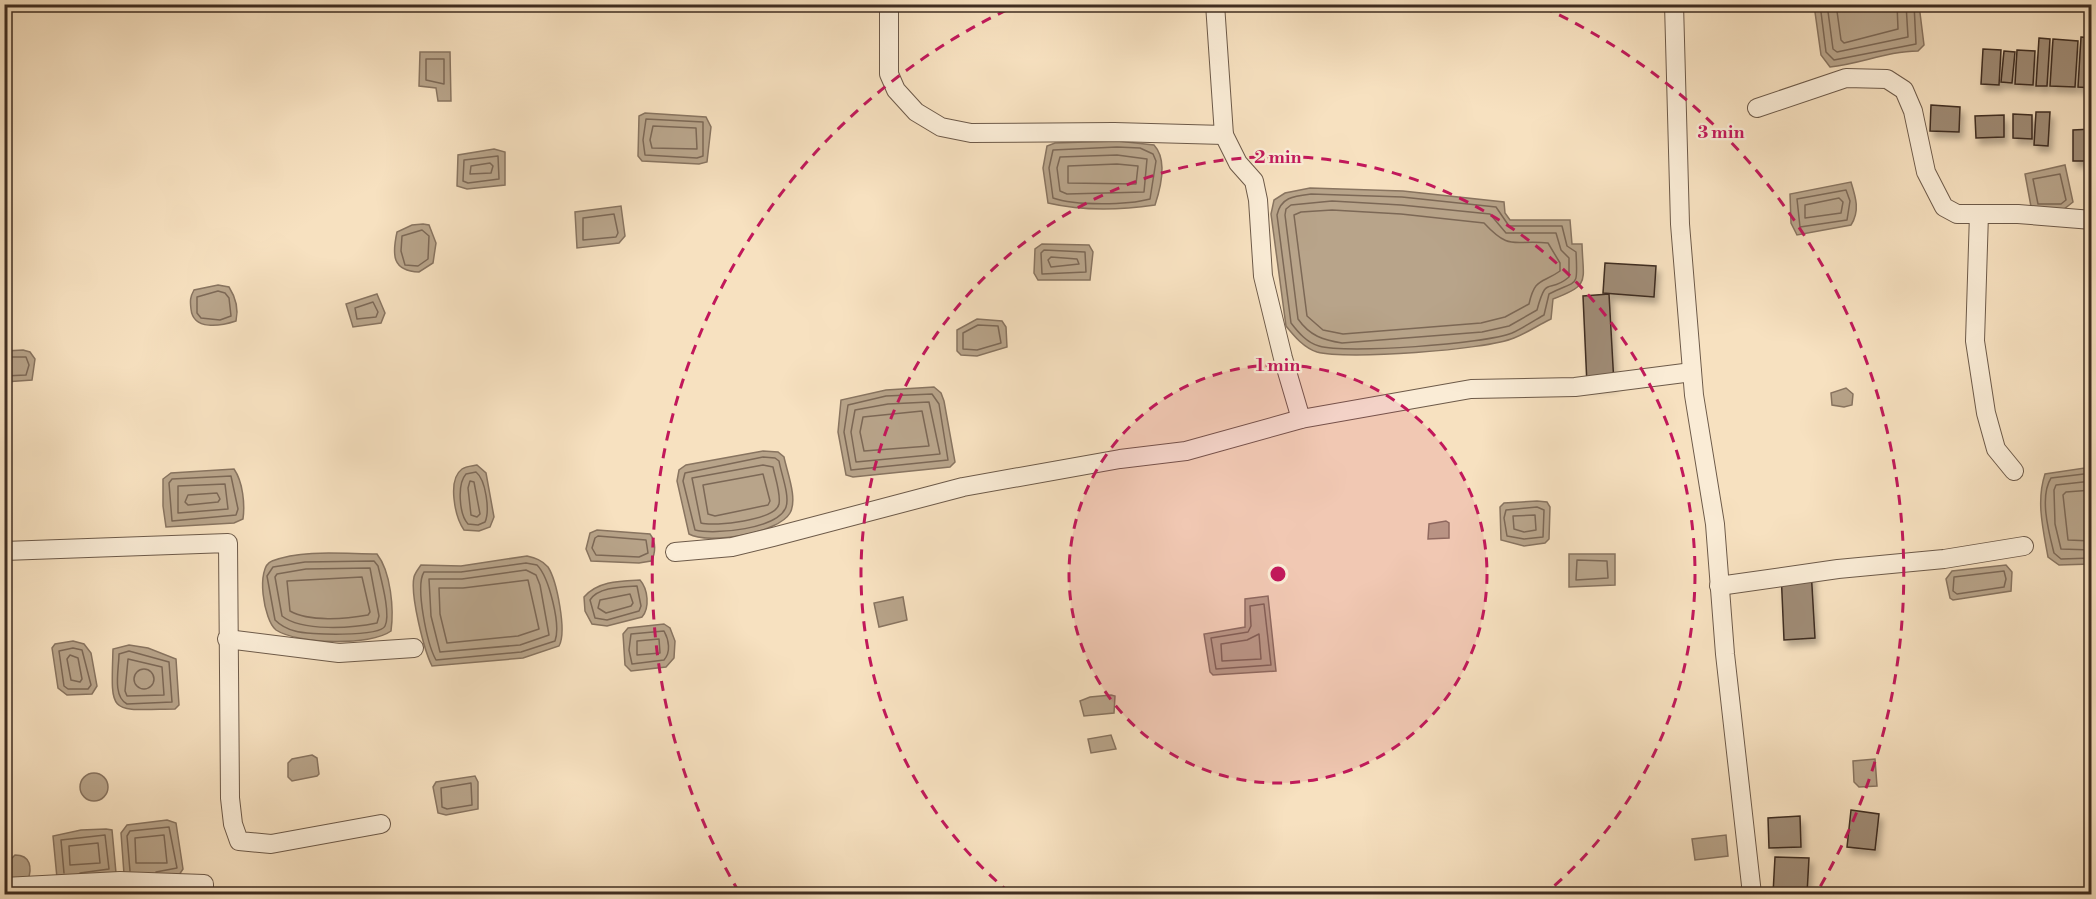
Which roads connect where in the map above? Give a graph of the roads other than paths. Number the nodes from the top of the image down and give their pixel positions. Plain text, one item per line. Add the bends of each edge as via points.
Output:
1 (889, 4) edge
2 (1215, 4) edge
3 (1674, 4) edge
4 (1758, 108) dead end
5 (1224, 135) junction
6 (1979, 214) junction
7 (2091, 220) edge
8 (1692, 372) junction
9 (1301, 418) junction
10 (2014, 471) dead end
11 (2024, 546) dead end
12 (4, 551) edge
13 (675, 552) dead end
14 (1719, 586) junction
15 (227, 639) junction
16 (414, 648) dead end
17 (381, 824) dead end
18 (11, 890) edge
19 (204, 894) edge
20 (1752, 894) edge

1 - 5 street via 889,74 896,90 916,112 941,127 971,133
2 - 5 street
3 - 8 street via 1680,224
4 - 6 street via 1846,78 1887,79 1904,90 1913,111 1926,171 1936,196 1944,207 1957,214
5 - 9 street via 1238,163 1254,181 1263,276
6 - 7 street
6 - 10 street via 1975,341 1996,449
8 - 9 street via 1575,387 1471,389
8 - 14 street via 1715,524
9 - 13 street via 1186,451 963,487 732,547
11 - 14 street
12 - 15 street via 228,543
14 - 20 street
15 - 16 street via 339,653
15 - 17 street via 230,798 239,841 271,844
18 - 19 street via 120,881 204,884

